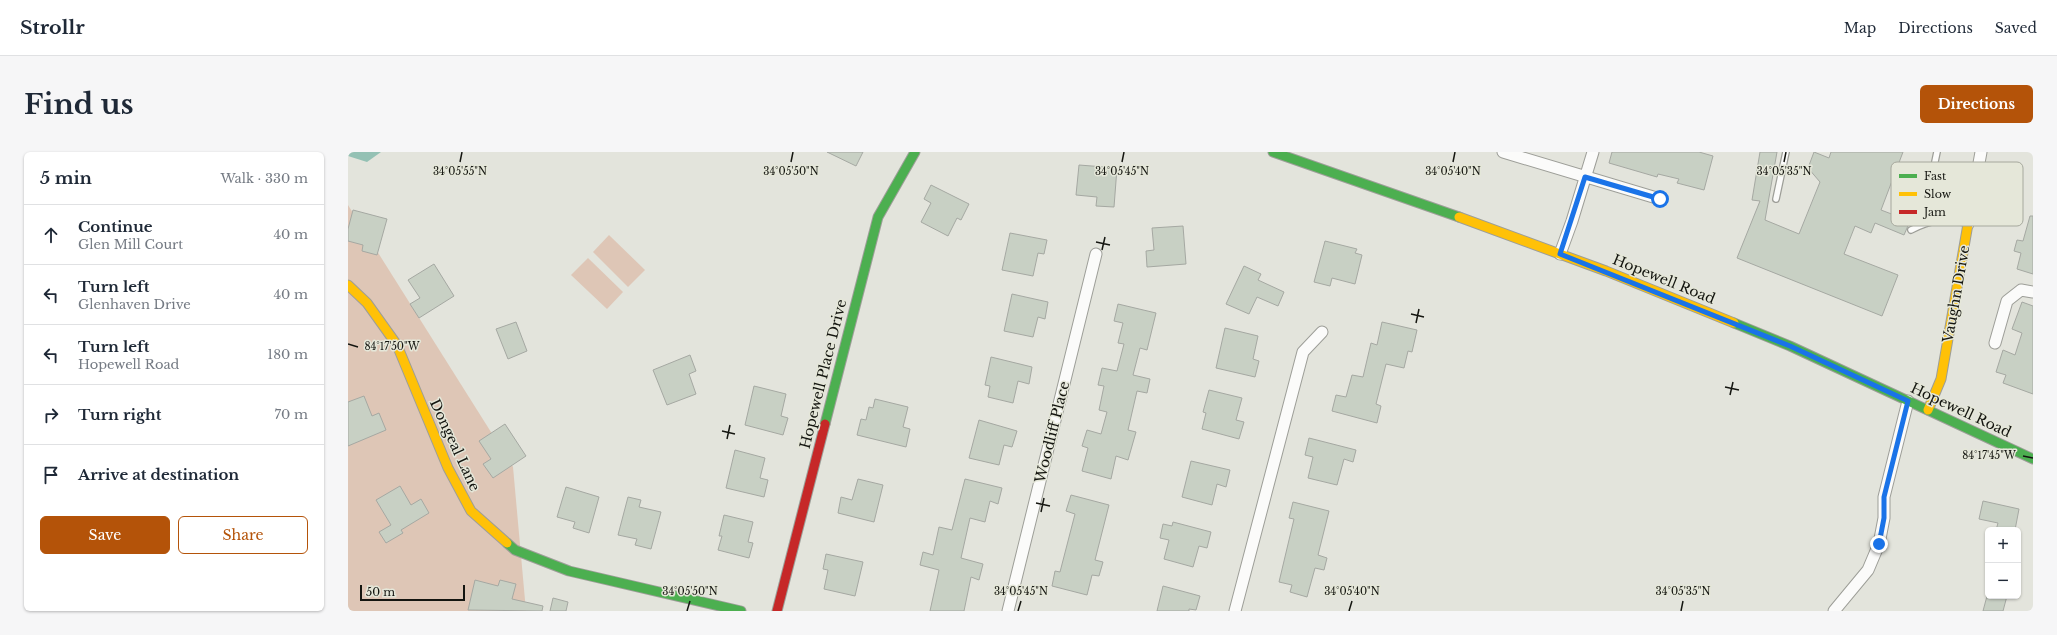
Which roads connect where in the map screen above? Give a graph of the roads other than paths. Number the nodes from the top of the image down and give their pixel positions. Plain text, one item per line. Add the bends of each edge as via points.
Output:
1 (915, 152) edge
2 (1273, 152) edge
3 (1503, 152) edge
4 (1593, 152) edge
5 (1786, 152) edge
6 (1937, 152) edge
7 (1981, 152) edge
8 (1935, 162) edge
9 (1979, 162) edge
10 (1585, 177) junction
11 (1660, 199) dead end
12 (1776, 199) dead end
13 (1918, 226) edge
14 (1968, 226) edge
15 (1911, 230) dead end
16 (1096, 254) dead end
17 (1560, 254) junction
18 (348, 286) edge
19 (2033, 292) edge
20 (1322, 332) dead end
21 (1995, 343) dead end
22 (1908, 401) junction
23 (1928, 410) junction
24 (2033, 459) edge
25 (741, 611) edge
26 (777, 611) edge
27 (1008, 611) edge
28 (1235, 611) edge
29 (1834, 611) edge

1 - 26 street, Hopewell Place Drive via 878,217
2 - 17 street, Hopewell Road
3 - 10 street
4 - 10 street
5 - 12 lane
6 - 8 lane
7 - 9 street, Vaughn Drive
10 - 11 street
10 - 17 street
13 - 15 lane
14 - 23 street, Vaughn Drive via 1941,379
16 - 27 street, Woodliff Place
17 - 22 street, Hopewell Road via 1790,346
18 - 25 street, Dongeal Lane via 367,303 397,345 448,468 471,511 515,550 569,571
19 - 21 street via 2021,290 2007,301
20 - 28 street via 1303,352
22 - 23 street, Hopewell Road
22 - 29 street via 1884,497 1884,518 1879,544 1868,570
23 - 24 street, Hopewell Road

